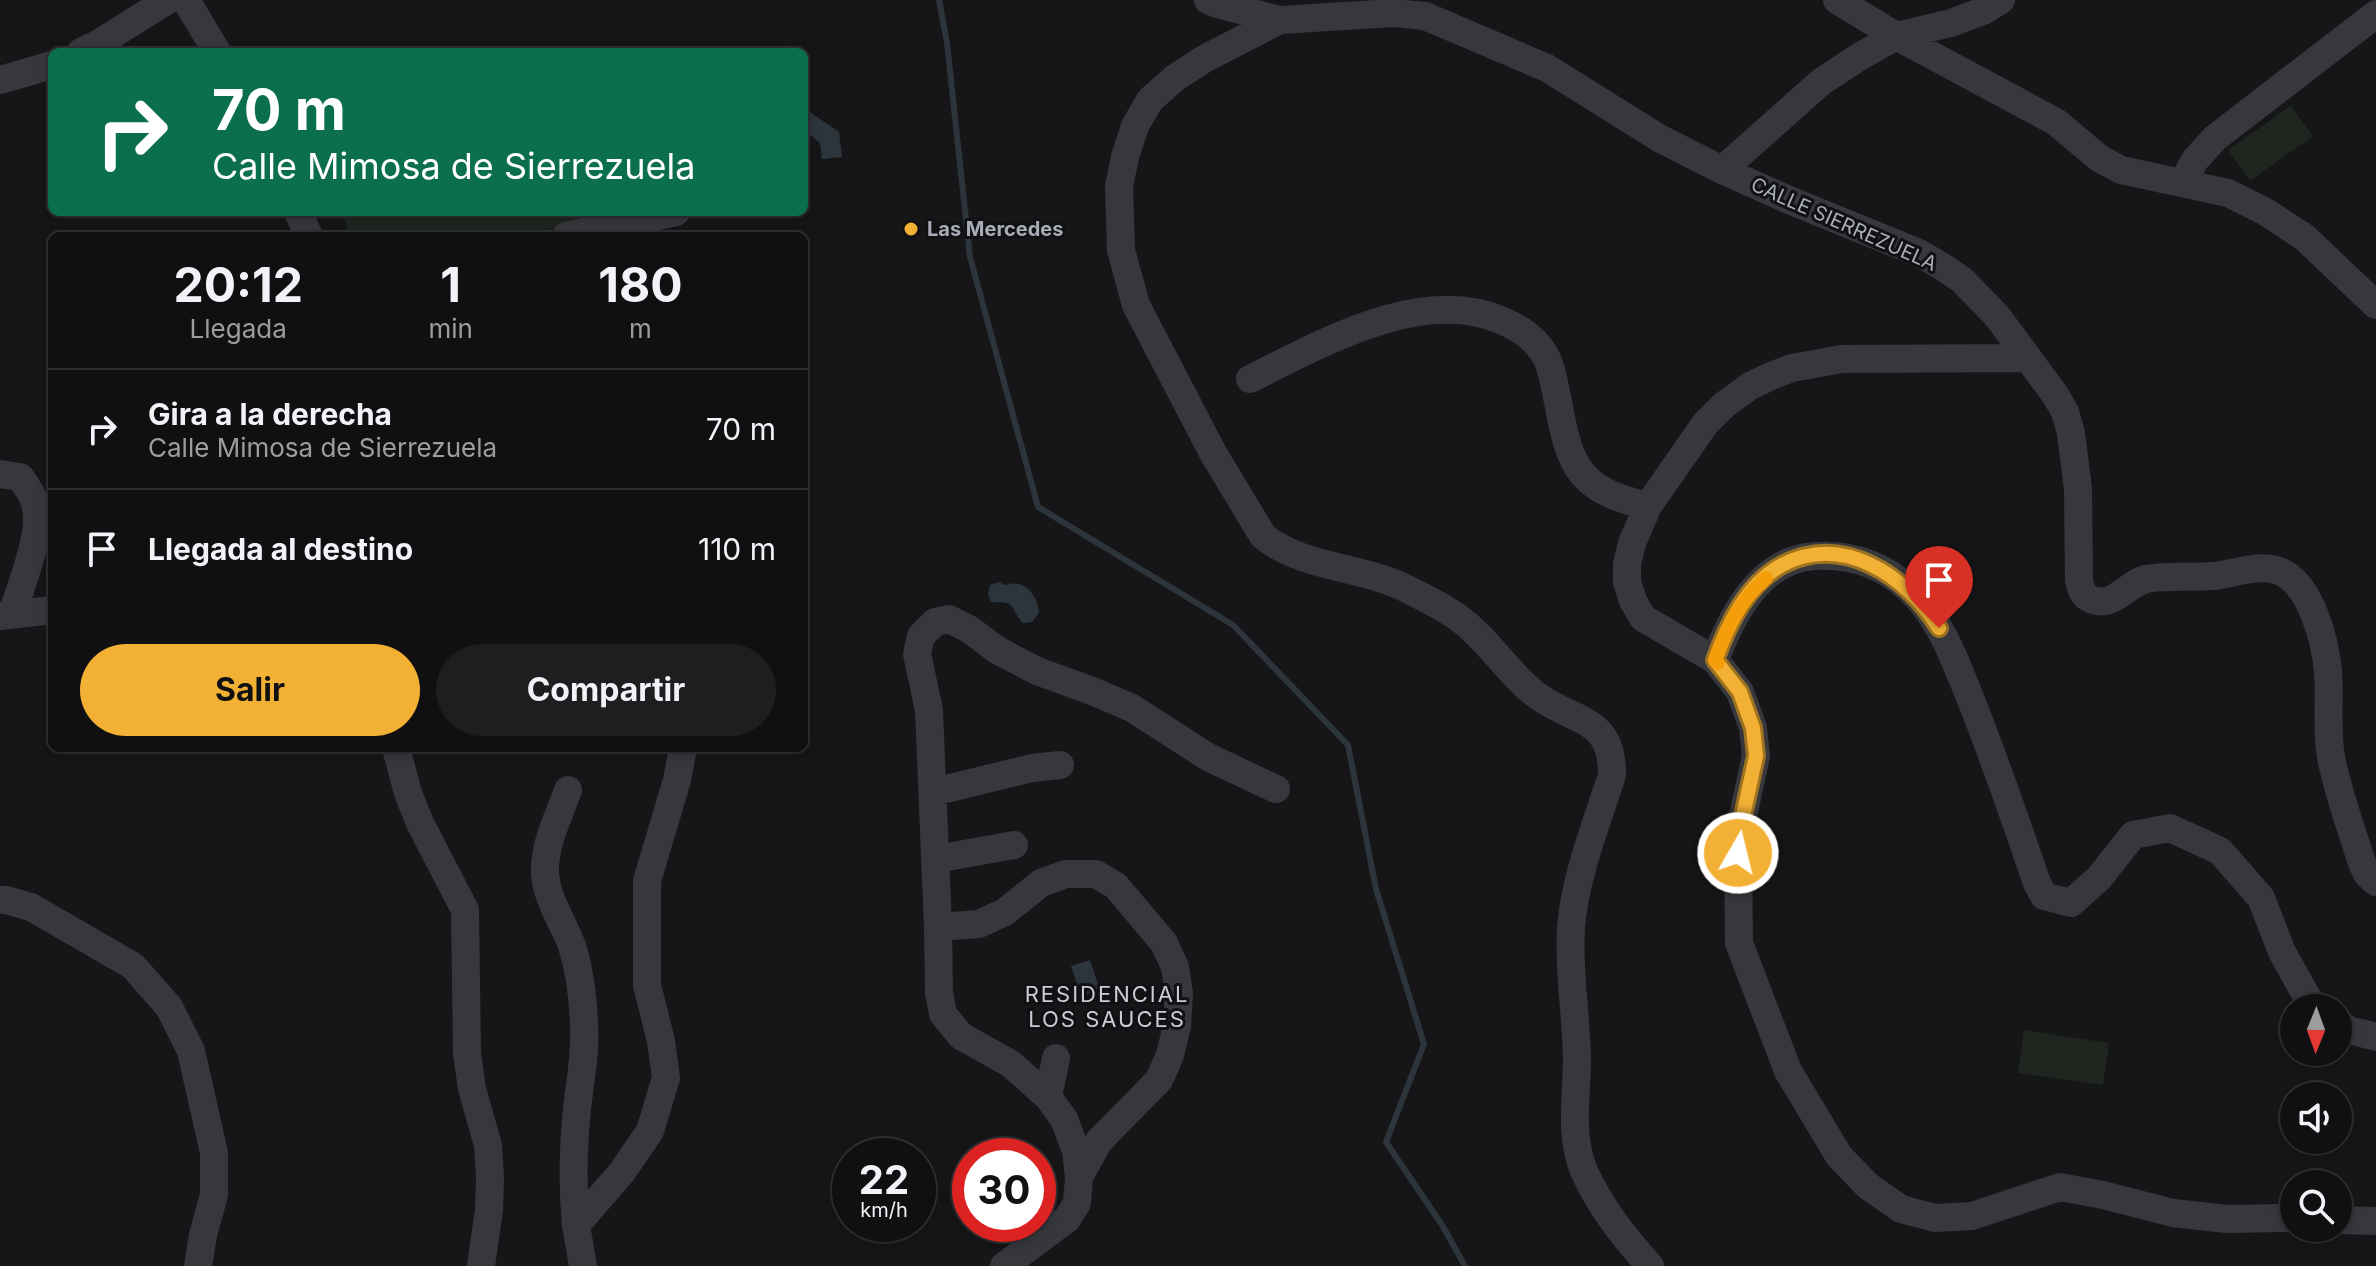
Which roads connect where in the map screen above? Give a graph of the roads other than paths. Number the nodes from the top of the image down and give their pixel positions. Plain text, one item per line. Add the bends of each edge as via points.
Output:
1 (168, 0) edge
2 (186, 0) edge
3 (1208, 0) edge
4 (1837, 0) edge
5 (2001, 0) edge
6 (1393, 7) edge
7 (1434, 8) edge
8 (2376, 14) edge
9 (1280, 20) junction
10 (1896, 36) junction
11 (90, 48) edge
12 (215, 48) edge
13 (48, 66) edge
14 (0, 80) edge
15 (1722, 170) junction
16 (2183, 182) junction
17 (658, 216) edge
18 (584, 232) edge
19 (2376, 305) edge
20 (2028, 358) junction
21 (1250, 379) dead end
22 (0, 474) edge
23 (1648, 506) junction
24 (48, 610) edge
25 (6, 615) edge
26 (1715, 660) junction
27 (397, 752) edge
28 (682, 752) edge
29 (1060, 765) dead end
30 (1276, 789) dead end
31 (568, 790) dead end
32 (934, 792) junction
33 (1014, 845) dead end
34 (936, 859) junction
35 (2376, 882) edge
36 (0, 900) edge
37 (938, 927) junction
38 (2305, 994) edge
39 (2352, 1031) edge
40 (2376, 1037) edge
41 (1056, 1058) dead end
42 (1048, 1097) junction
43 (1079, 1177) junction
44 (2280, 1218) edge
45 (2352, 1220) edge
46 (2376, 1221) edge
47 (576, 1225) junction
48 (198, 1266) edge
49 (481, 1266) edge
50 (583, 1266) edge
51 (1004, 1266) edge
52 (1650, 1266) edge

1 - 11 street
2 - 12 street
3 - 9 street, CALLE SIERREZUELA
4 - 10 street
5 - 10 street via 1951,23
6 - 7 street, CALLE SIERREZUELA
6 - 9 street, CALLE SIERREZUELA
7 - 15 street, CALLE SIERREZUELA
8 - 16 street via 2215,138
9 - 52 street via 1175,78 1150,100 1135,126 1119,186 1119,218 1121,250 1136,305 1263,536 1288,552 1374,576 1428,599 1474,631 1538,696 1595,727 1607,740 1612,775 1578,884 1571,932 1576,1132 1593,1188 1614,1225
10 - 15 street via 1821,82
10 - 16 street via 2056,122 2121,170
13 - 14 street
15 - 20 street, CALLE SIERREZUELA via 1943,267 1981,298
16 - 19 street via 2228,193 2266,212 2304,237
17 - 18 street
20 - 23 street via 1842,359 1771,376 1750,386 1705,424
20 - 35 street, CALLE SIERREZUELA via 2056,396 2071,433 2079,580 2087,597 2106,601 2146,579 2260,568 2289,576 2302,589 2313,609 2327,668 2337,781 2362,863
21 - 23 street via 1339,335 1393,317 1452,311 1497,318 1520,328 1547,358 1564,434 1581,475 1598,489
22 - 25 street via 20,477 38,516 35,539
23 - 26 street via 1627,564 1633,601 1643,618
24 - 25 street
26 - 38 street via 1742,602 1781,566 1832,555 1886,571 1909,589 1947,642 2044,896 2071,903 2133,835 2170,828 2220,851 2261,898
26 - 44 street via 1740,692 1755,742 1738,853 1739,943 1788,1071 1839,1156 1868,1186 1901,1209 1935,1218 1972,1216 2060,1187 2173,1213
27 - 49 street via 420,823 465,910 467,1053 490,1177
28 - 47 street via 647,881 647,985 666,1078 650,1131
29 - 32 street
30 - 32 street via 1208,757 1132,708 1037,671 949,619 935,622 921,636 917,654 929,710
31 - 47 street via 547,850 545,874 571,946 585,1027 572,1184
32 - 34 street
33 - 34 street
34 - 37 street
36 - 48 street via 31,907 133,966 169,1007 191,1051 214,1153 214,1195
37 - 42 street via 943,1014 961,1036 1011,1064
37 - 43 street via 979,924 1005,912 1041,883 1066,874 1096,874 1116,886 1164,943 1179,993 1170,1055 1159,1080 1099,1141
39 - 40 street
41 - 42 street
42 - 43 street via 1064,1119
43 - 51 street via 1077,1203 1067,1219
45 - 46 street
47 - 50 street

